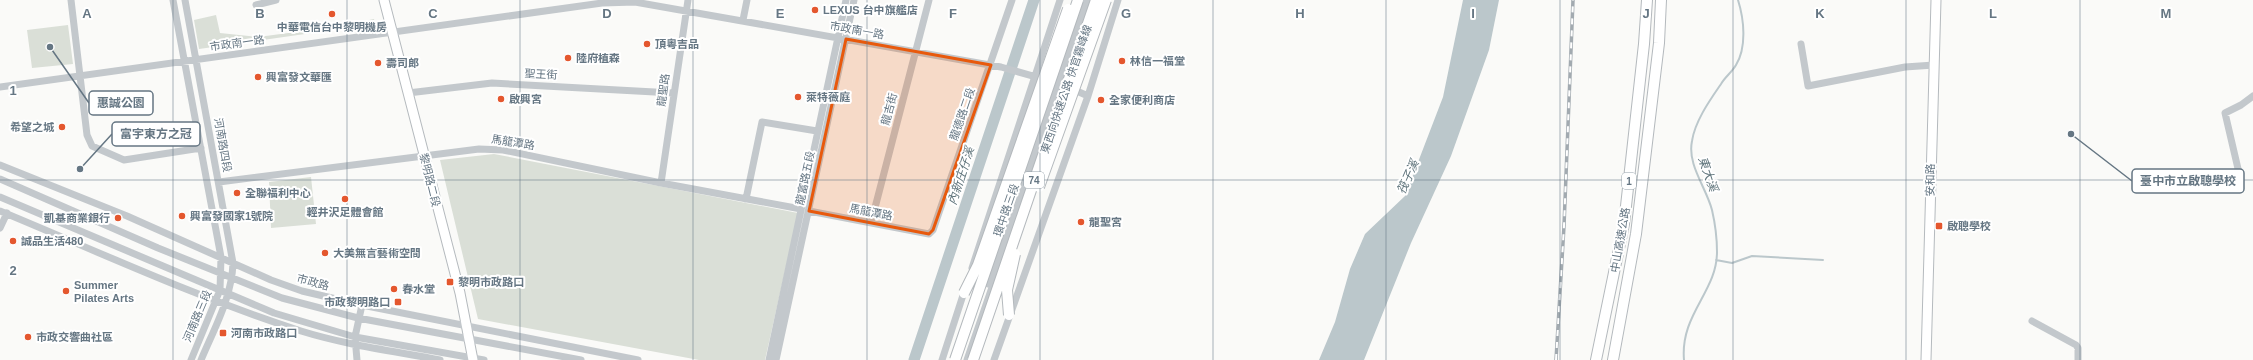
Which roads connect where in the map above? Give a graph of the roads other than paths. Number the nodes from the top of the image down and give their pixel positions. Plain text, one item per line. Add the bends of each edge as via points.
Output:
1 (72, 0) edge
2 (173, 0) edge
3 (185, 0) edge
4 (276, 0) edge
5 (384, 0) edge
6 (688, 0) edge
7 (747, 0) edge
8 (846, 0) edge
9 (854, 0) edge
10 (929, 0) edge
11 (1012, 0) edge
12 (1060, 0) edge
13 (1072, 0) edge
14 (1078, 0) edge
15 (1084, 0) edge
16 (1091, 0) edge
17 (1096, 0) edge
18 (1106, 0) edge
19 (1118, 0) edge
20 (1646, 0) edge
21 (1661, 0) edge
22 (1936, 0) edge
23 (256, 5) dead end
24 (687, 10) junction
25 (743, 20) junction
26 (392, 33) junction
27 (838, 37) junction
28 (846, 39) junction
29 (1801, 44) dead end
30 (916, 51) junction
31 (197, 59) junction
32 (185, 61) junction
33 (991, 65) junction
34 (1934, 65) junction
35 (80, 75) junction
36 (1034, 77) junction
37 (1059, 84) junction
38 (0, 87) edge
39 (408, 93) junction
40 (673, 93) junction
41 (1088, 96) junction
42 (2253, 96) edge
43 (817, 131) junction
44 (201, 148) junction
45 (424, 154) junction
46 (0, 165) edge
47 (2239, 173) dead end
48 (0, 179) edge
49 (219, 182) junction
50 (661, 183) junction
51 (0, 197) edge
52 (746, 199) junction
53 (801, 209) junction
54 (810, 211) junction
55 (3, 212) edge
56 (871, 223) junction
57 (0, 228) edge
58 (929, 234) joint
59 (221, 257) junction
60 (233, 263) junction
61 (222, 274) junction
62 (233, 278) junction
63 (220, 290) junction
64 (228, 293) junction
65 (964, 293) junction
66 (216, 300) junction
67 (225, 303) junction
68 (362, 305) junction
69 (1010, 315) junction
70 (358, 318) junction
71 (2032, 321) dead end
72 (467, 326) junction
73 (469, 338) junction
74 (355, 341) junction
75 (473, 359) edge
76 (191, 360) edge
77 (201, 360) edge
78 (357, 360) edge
79 (440, 360) edge
80 (484, 360) edge
81 (581, 360) edge
82 (635, 360) edge
83 (769, 360) edge
84 (776, 360) edge
85 (942, 360) edge
86 (955, 360) edge
87 (962, 360) edge
88 (967, 360) edge
89 (972, 360) edge
90 (994, 360) edge
91 (1596, 360) edge
92 (1613, 360) edge
93 (1926, 360) edge
94 (2078, 360) edge

1 - 35 street
2 - 32 street, 河南路四段
3 - 31 street, 河南路四段
4 - 23 street
5 - 26 main road, 黎明路二段
6 - 24 street, 龍聖路
7 - 25 street
8 - 27 street, 龍富路五段
9 - 28 street, 龍富路五段
10 - 30 street, 龍吉街
11 - 33 street, 龍德路二段
12 - 36 street, 環中路三段
13 - 65 highway, bridge via 978,265
14 - 86 highway, 東西向快速公路 快官霧峰線 / 74, bridge
15 - 37 street, 環中路三段
16 - 37 street, 環中路三段
17 - 89 highway, 東西向快速公路 快官霧峰線 / 74, bridge
18 - 69 highway, bridge via 1014,256 1006,290
19 - 41 street
20 - 91 highway, 中山高速公路 / 1 via 1643,59 1624,224
21 - 92 highway, 中山高速公路 / 1 via 1659,43 1636,234
22 - 34 main road, 安和路
24 - 25 street, 市政南一路
24 - 26 street, 市政南一路 via 635,2 602,3
24 - 40 street, 龍聖路
25 - 27 street, 市政南一路
26 - 31 street, 市政南一路
26 - 39 main road, 黎明路二段
27 - 28 street, 市政南一路
27 - 43 street, 龍富路五段
28 - 30 street, 市政南一路
28 - 54 street, 龍富路五段
29 - 34 street via 1808,86 1904,67
30 - 33 street, 市政南一路
30 - 56 street, 龍吉街
31 - 32 street, 市政南一路
31 - 49 street, 河南路四段
32 - 35 street, 市政南一路
32 - 44 street, 河南路四段
33 - 36 street, 市政南一路
33 - 58 street, 龍德路二段 via 933,230
34 - 93 main road, 安和路
35 - 38 street, 市政南一路
35 - 44 street via 87,135 92,146 124,160
36 - 37 street, 市政南一路
36 - 65 street, 環中路三段
37 - 41 street, 市政南一路
37 - 87 street, 環中路三段
37 - 88 street, 環中路三段
39 - 40 street, 聖王街 via 492,83
39 - 45 main road, 黎明路二段
40 - 50 street, 龍聖路
41 - 69 street
42 - 47 street via 2225,113
43 - 52 street via 762,122
43 - 53 street, 龍富路五段
44 - 59 street, 河南路四段
45 - 49 street, 馬龍潭路
45 - 50 street, 馬龍潭路 via 480,149 503,150
45 - 72 main road, 黎明路二段
46 - 59 street, 市政路
48 - 61 street
49 - 60 street, 河南路四段
50 - 52 street, 馬龍潭路
51 - 63 street
52 - 53 street, 馬龍潭路
53 - 83 street, 龍富路五段
54 - 56 street, 馬龍潭路
54 - 84 street, 龍富路五段
55 - 57 street
55 - 66 street
56 - 58 street, 馬龍潭路
59 - 60 street, 市政路
59 - 61 street, 河南路三段
60 - 62 street, 河南路四段
60 - 68 street, 市政路 via 302,291
61 - 62 street
61 - 63 street, 河南路三段
62 - 64 street, 河南路四段
62 - 70 street via 282,298
63 - 64 street
63 - 66 street, 河南路三段
64 - 67 street, 河南路三段
64 - 74 street via 274,313
65 - 85 street, 環中路三段
66 - 67 street
66 - 76 street, 河南路三段
67 - 74 street via 302,331
67 - 77 street, 河南路三段
68 - 70 street
68 - 72 street, 市政路
69 - 90 street
70 - 73 street
70 - 74 street
71 - 94 street via 2076,345
72 - 73 main road, 黎明路二段
72 - 82 street, 市政路
73 - 75 main road, 黎明路二段
73 - 81 street
74 - 75 street
74 - 78 street
74 - 79 street
75 - 80 street

